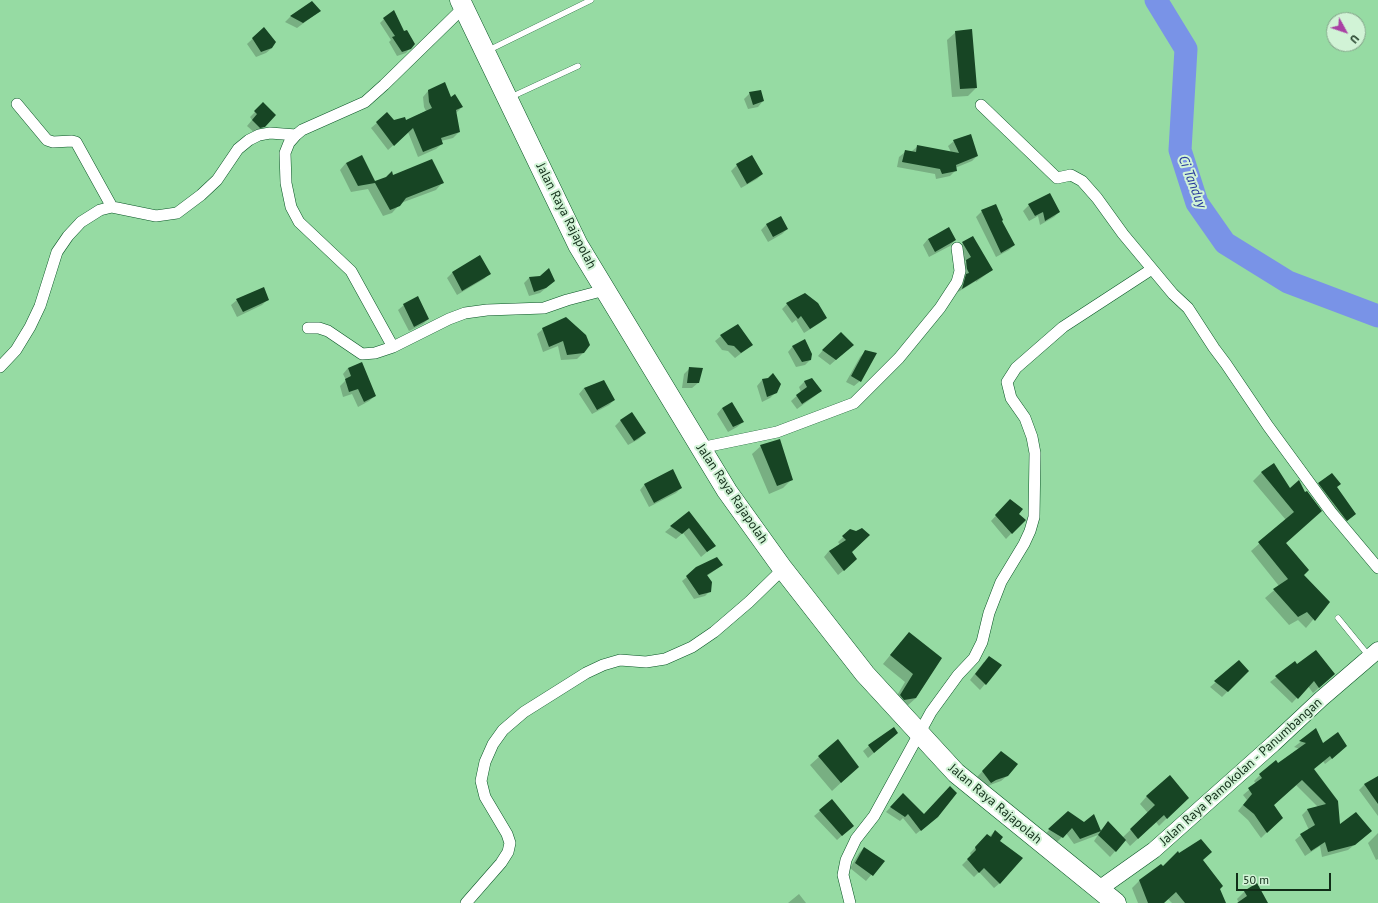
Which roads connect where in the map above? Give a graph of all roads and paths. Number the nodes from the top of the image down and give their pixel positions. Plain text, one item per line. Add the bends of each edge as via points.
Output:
1 (591, 0) edge
2 (462, 4) edge
3 (486, 52) junction
4 (578, 66) dead end
5 (508, 99) junction
6 (17, 104) dead end
7 (981, 104) dead end
8 (296, 135) junction
9 (112, 207) junction
10 (957, 248) dead end
11 (1152, 269) junction
12 (605, 290) junction
13 (308, 328) dead end
14 (393, 347) junction
15 (0, 367) edge
16 (700, 448) junction
17 (1378, 568) edge
18 (783, 569) junction
19 (1338, 618) dead end
20 (1374, 654) edge
21 (918, 733) junction
22 (1099, 889) junction
23 (466, 903) edge
24 (850, 903) edge
25 (1116, 903) edge

1 - 3 lane
2 - 3 highway, Jalan Raya Rajapolah
2 - 8 street via 365,102 312,125
3 - 5 highway, Jalan Raya Rajapolah
4 - 5 lane
5 - 12 highway, Jalan Raya Rajapolah via 578,245
6 - 9 street via 47,140 76,142
7 - 11 street via 1057,178 1071,175 1082,181
8 - 9 street via 270,133 249,140 238,149 217,180 178,212 156,216
8 - 14 street via 285,152 286,183 291,207 299,222 351,271
9 - 15 street via 100,210 81,222 68,236 58,252 40,306 30,327 16,350
10 - 16 street via 960,271 957,282 940,308 899,358 854,403 777,432
11 - 17 street via 1188,308 1268,426 1331,512
11 - 21 street via 1063,327 1016,368 1007,382 1011,398 1025,418 1032,438 1035,453 1034,517 1024,544 1001,582 989,613 982,642 974,658 946,689
12 - 14 street via 544,308 465,313
12 - 16 highway, Jalan Raya Rajapolah
13 - 14 street via 328,331 362,354 376,353
16 - 18 highway, Jalan Raya Rajapolah via 727,491
18 - 21 highway, Jalan Raya Rajapolah via 864,674
18 - 23 street via 720,627 692,647 665,659 646,662 620,660 603,665 524,712 503,730 485,762 481,781 485,797 507,834 510,842 508,852
19 - 20 lane
20 - 22 main road, Jalan Raya Pamokolan - Panumbangan via 1154,850
21 - 22 highway, Jalan Raya Rajapolah via 956,773
21 - 24 street via 874,816 856,839 846,860 843,874
22 - 25 highway, Jalan Raya Rajapolah

